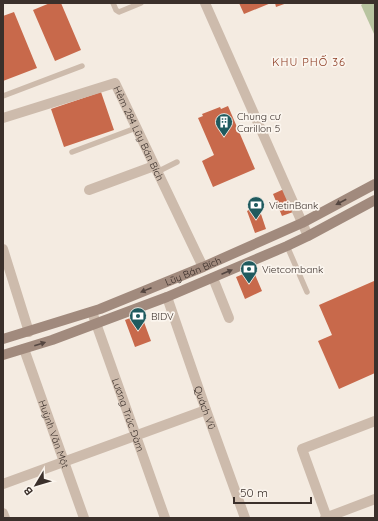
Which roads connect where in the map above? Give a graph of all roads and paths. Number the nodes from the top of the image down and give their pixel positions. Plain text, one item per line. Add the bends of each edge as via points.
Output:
1 (113, 3) edge
2 (141, 3) edge
3 (205, 3) edge
4 (82, 66) dead end
5 (3, 96) edge
6 (3, 118) edge
7 (136, 128) junction
8 (72, 152) dead end
9 (177, 162) dead end
10 (156, 169) junction
11 (375, 184) edge
12 (89, 190) dead end
13 (375, 200) edge
14 (302, 223) junction
15 (308, 236) junction
16 (287, 246) junction
17 (3, 249) edge
18 (203, 267) junction
19 (213, 278) junction
20 (307, 292) dead end
21 (167, 297) junction
22 (92, 312) junction
23 (229, 318) dead end
24 (96, 324) junction
25 (29, 332) junction
26 (3, 339) edge
27 (24, 349) junction
28 (3, 355) edge
29 (206, 410) junction
30 (375, 421) edge
31 (136, 436) junction
32 (64, 462) junction
33 (3, 484) edge
34 (375, 499) edge
35 (3, 513) edge
36 (5, 518) edge
37 (84, 518) edge
38 (165, 518) edge
39 (245, 518) edge
40 (326, 518) edge

1 - 2 lane via 119,12
3 - 14 street
4 - 5 lane
6 - 7 street, Hẻm 284 Lũy Bán Bích via 115,83
7 - 8 lane
7 - 10 street, Hẻm 284 Lũy Bán Bích
9 - 10 lane
10 - 12 street
10 - 18 street, Hẻm 284 Lũy Bán Bích
11 -> 14 main road, Lũy Bán Bích
13 - 15 main road, Lũy Bán Bích
14 - 15 street
14 - 18 main road, Lũy Bán Bích
15 - 16 main road, Lũy Bán Bích
19 -> 16 main road, Lũy Bán Bích
16 - 20 lane
17 - 25 street
18 -> 22 main road, Lũy Bán Bích
19 - 21 main road, Lũy Bán Bích
19 - 23 street
21 - 24 main road, Lũy Bán Bích
21 - 29 street, Quách Vũ
22 - 24 street, Lương Trúc Đàm
22 - 25 main road, Lũy Bán Bích
27 -> 24 main road, Lũy Bán Bích
24 - 31 street, Lương Trúc Đàm
25 - 26 main road, Lũy Bán Bích
27 - 28 main road, Lũy Bán Bích
27 - 32 street, Huỳnh Văn Một
29 - 31 street
29 - 39 street, Quách Vũ
30 - 40 street via 302,449
31 - 32 street
31 - 38 street, Lương Trúc Đàm
32 - 33 street
32 - 37 street, Huỳnh Văn Một
34 - 40 street
35 - 36 street

